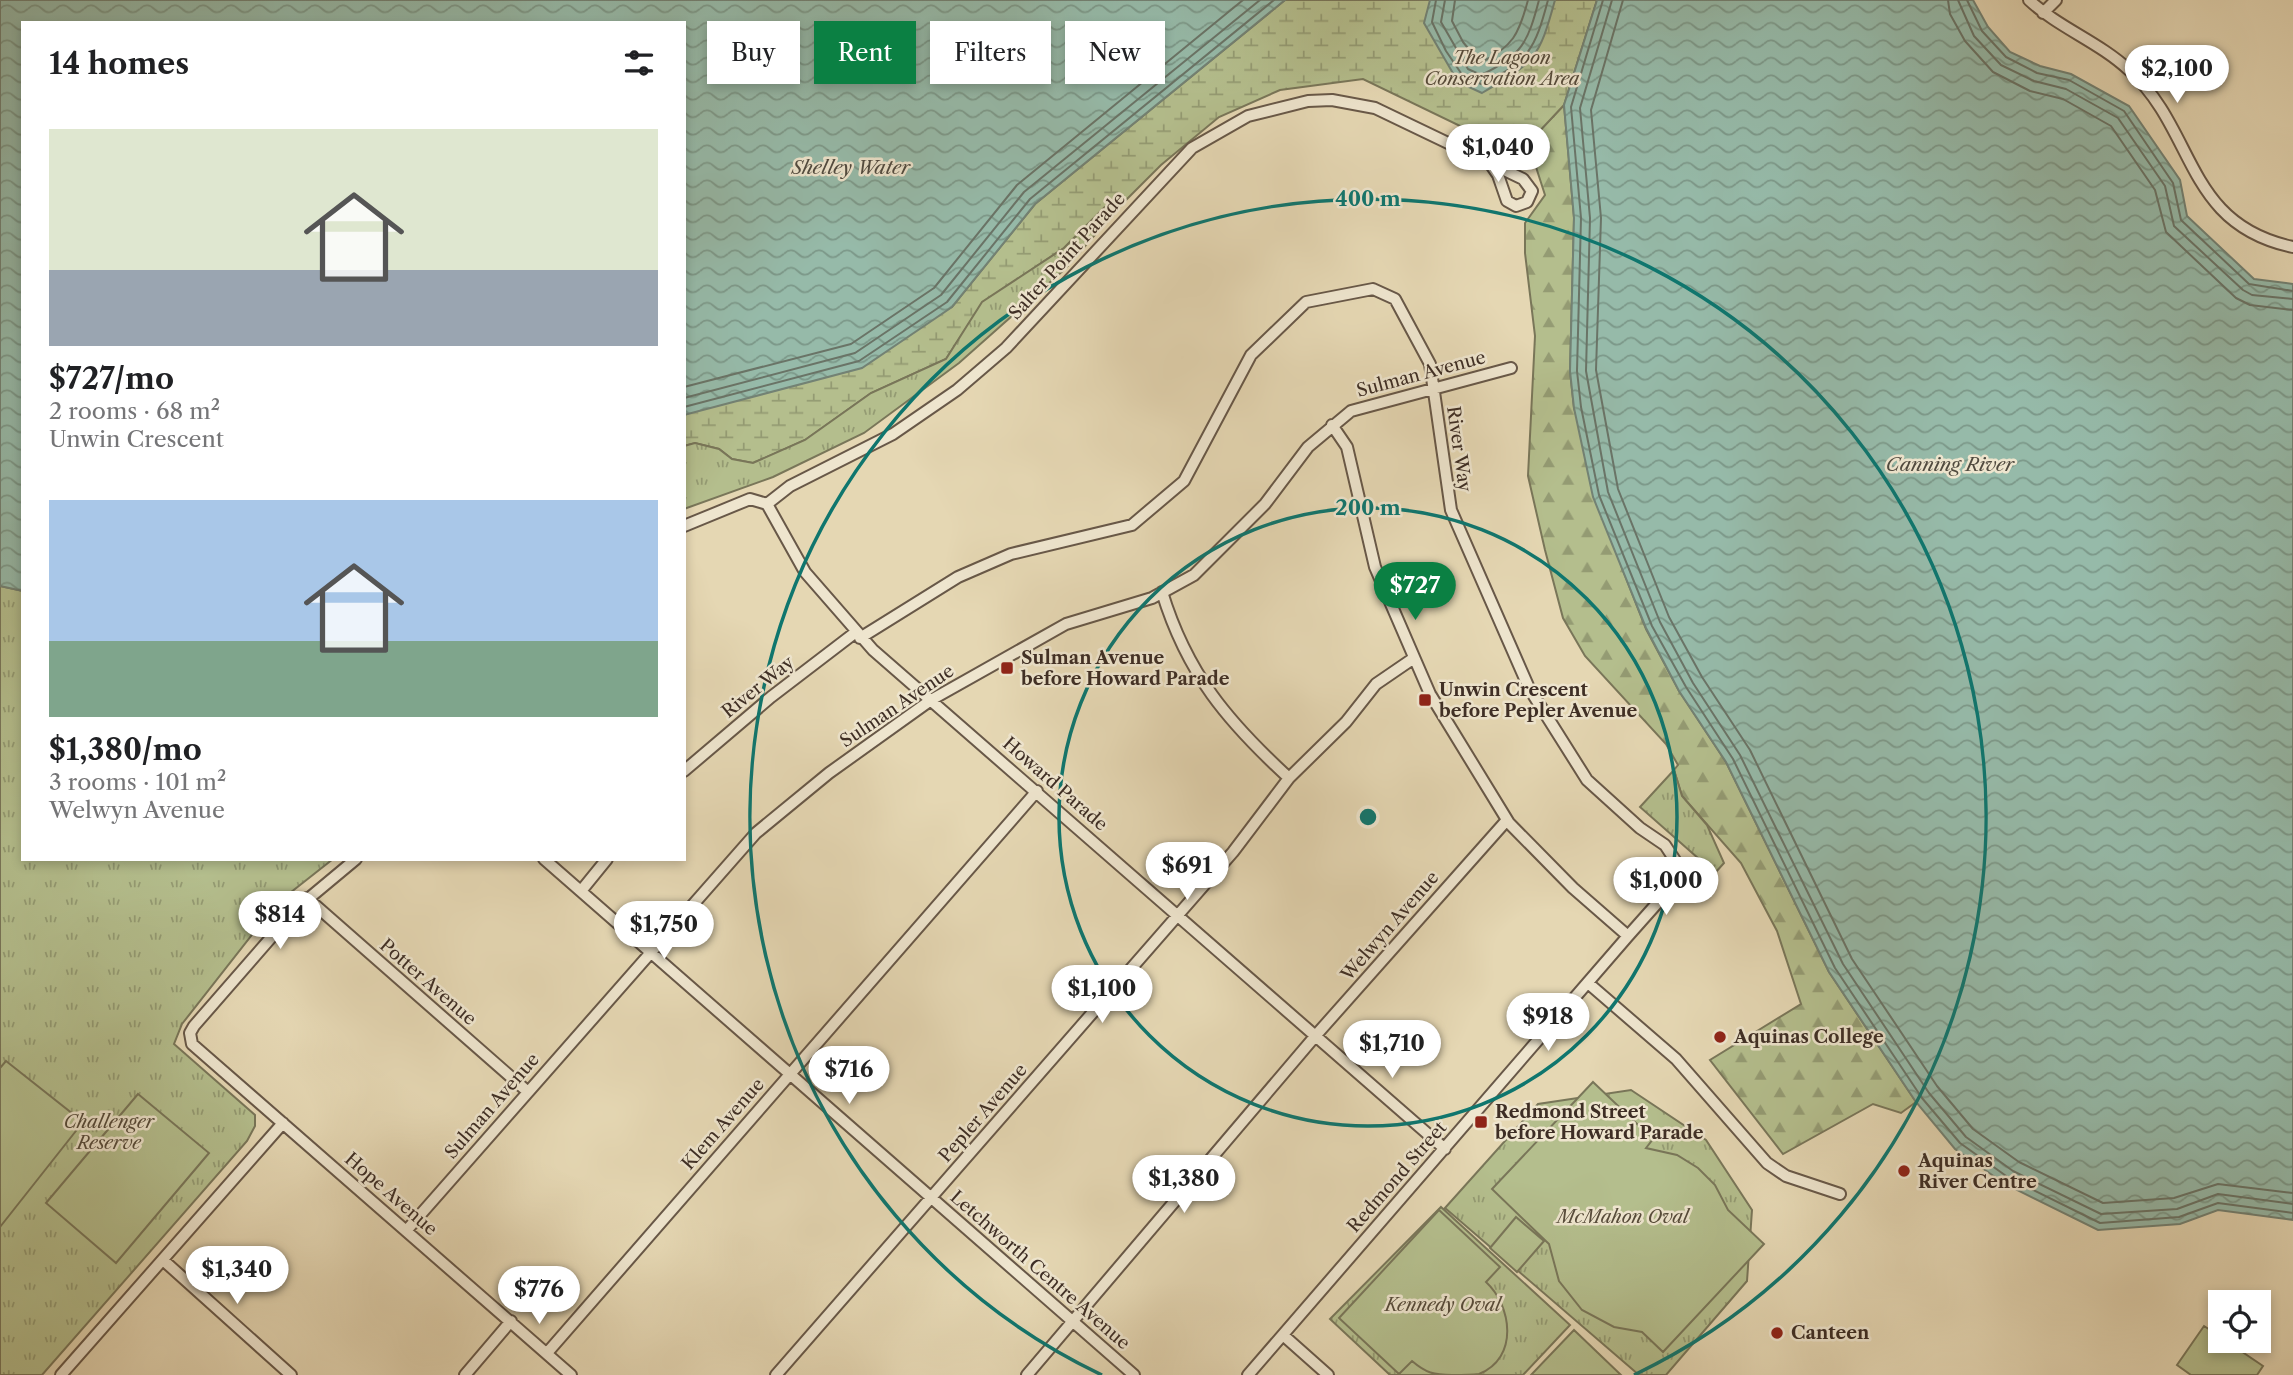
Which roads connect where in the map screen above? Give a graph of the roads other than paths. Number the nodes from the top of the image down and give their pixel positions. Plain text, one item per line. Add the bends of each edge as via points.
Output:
1 (2029, 0) edge
2 (2056, 0) edge
3 (2043, 13) junction
4 (1489, 162) dead end
5 (2293, 247) edge
6 (1511, 368) dead end
7 (1434, 387) junction
8 (1332, 425) junction
9 (767, 503) junction
10 (686, 525) edge
11 (1162, 592) junction
12 (858, 635) junction
13 (1413, 658) junction
14 (931, 701) junction
15 (686, 769) edge
16 (1289, 778) junction
17 (1037, 791) junction
18 (1507, 820) junction
19 (353, 861) edge
20 (546, 861) edge
21 (605, 861) edge
22 (1686, 877) joint
23 (580, 891) junction
24 (307, 898) junction
25 (1178, 915) junction
26 (1628, 936) junction
27 (650, 952) junction
28 (1588, 983) junction
29 (1317, 1034) junction
30 (789, 1074) junction
31 (528, 1092) junction
32 (283, 1123) junction
33 (1445, 1149) junction
34 (1840, 1194) dead end
35 (931, 1199) junction
36 (406, 1231) junction
37 (163, 1260) junction
38 (1074, 1320) junction
39 (511, 1321) junction
40 (1283, 1335) junction
41 (547, 1353) junction
42 (61, 1375) edge
43 (291, 1375) edge
44 (465, 1375) edge
45 (572, 1375) edge
46 (776, 1375) edge
47 (1027, 1375) edge
48 (1134, 1375) edge
49 (1248, 1375) edge
50 (1328, 1375) edge

1 - 3 street
2 - 3 street
3 - 5 street via 2118,61 2144,85 2220,209 2253,234
4 - 9 street, Salter Point Parade via 1404,119 1352,103 1308,101 1248,116 1192,148 1006,348 957,390 893,434 790,486
6 - 7 street, Sulman Avenue
7 - 8 street, Sulman Avenue via 1360,407
7 - 12 street, River Way via 1430,364 1393,297 1370,289 1306,302 1251,355 1184,481 1137,522 1010,554 958,577
7 - 22 street, River Way via 1451,510 1529,688 1587,780 1665,845
8 - 11 street, Sulman Avenue via 1301,454 1237,534 1194,575
8 - 13 street via 1347,447 1375,567
9 - 10 street via 750,499
9 - 12 street, Howard Parade via 805,572
11 - 14 street, Sulman Avenue via 1066,624
11 - 16 street via 1197,676 1244,736
12 - 14 street, Howard Parade
12 - 15 street, River Way via 771,697
13 - 16 street, Pepler Avenue via 1382,677 1346,722
13 - 18 street
14 - 17 street, Howard Parade
14 - 27 street, Sulman Avenue via 829,773 756,833
16 - 25 street, Pepler Avenue
17 - 25 street, Howard Parade
17 - 30 street, Klem Avenue
18 - 26 street
18 - 29 street, Welwyn Avenue
19 - 24 street
20 - 23 street, Letchworth Centre Avenue
21 - 23 street
22 - 26 street, Redmond Street
23 - 27 street, Letchworth Centre Avenue
24 - 31 street, Potter Avenue
24 - 32 street, Hope Avenue via 194,1026 190,1039
25 - 29 street, Howard Parade
25 - 35 street, Pepler Avenue
26 - 28 street, Redmond Street
27 - 30 street, Letchworth Centre Avenue
27 - 31 street, Sulman Avenue
28 - 33 street, Redmond Street
28 - 34 street via 1676,1059 1767,1163 1786,1176
29 - 33 street, Howard Parade
29 - 38 street, Welwyn Avenue
30 - 35 street, Letchworth Centre Avenue
30 - 41 street, Klem Avenue
31 - 36 street, Sulman Avenue
32 - 36 street, Hope Avenue
32 - 37 street
33 - 40 street, Redmond Street
35 - 38 street, Letchworth Centre Avenue
35 - 46 street, Pepler Avenue
36 - 39 street, Hope Avenue
37 - 42 street
37 - 43 street
38 - 47 street, Welwyn Avenue
38 - 48 street, Letchworth Centre Avenue
39 - 41 street, Hope Avenue
39 - 44 street
40 - 49 street, Redmond Street
40 - 50 street
41 - 45 street, Hope Avenue

